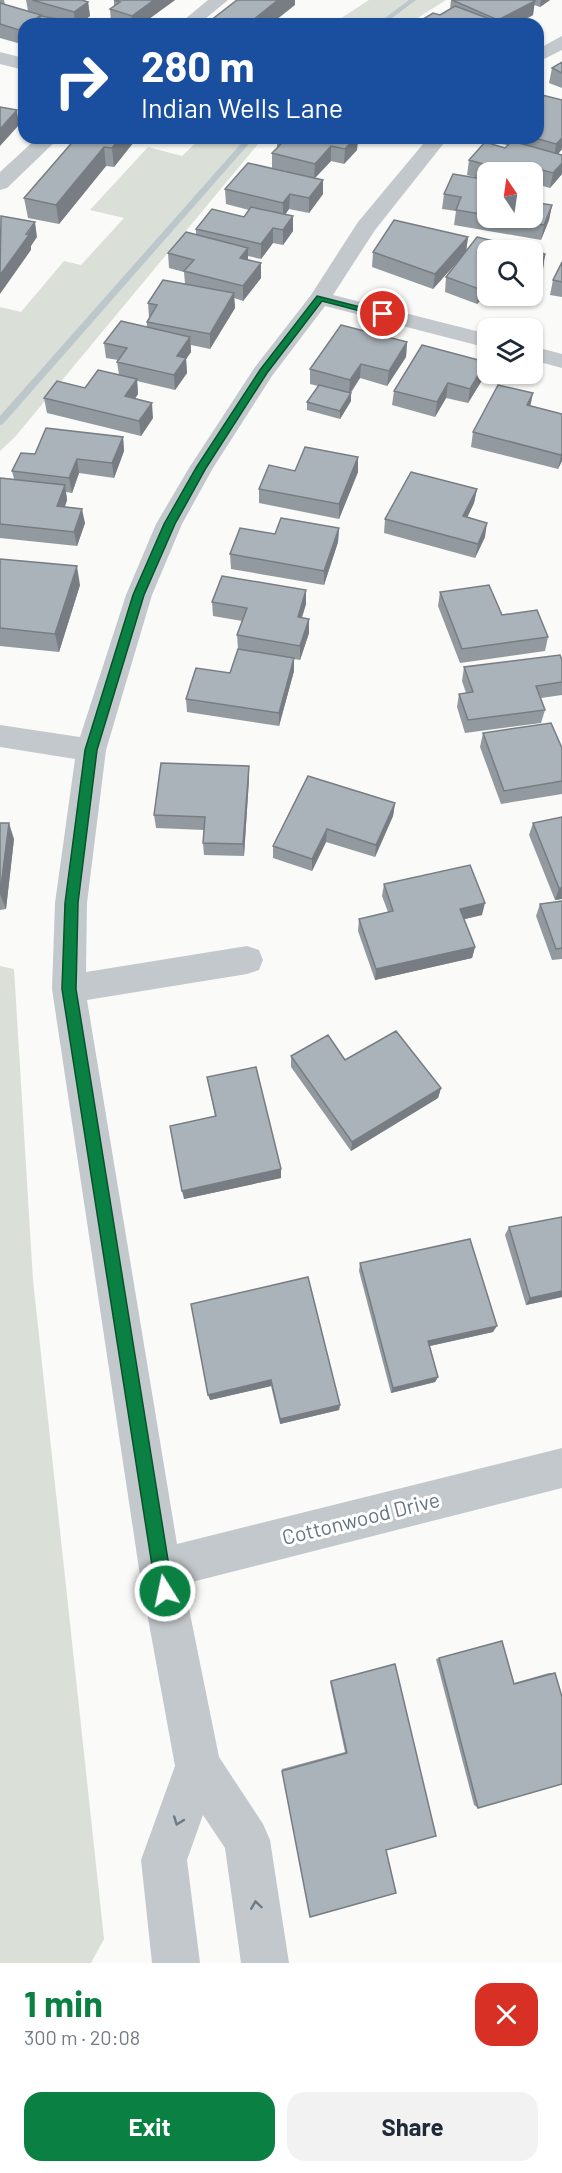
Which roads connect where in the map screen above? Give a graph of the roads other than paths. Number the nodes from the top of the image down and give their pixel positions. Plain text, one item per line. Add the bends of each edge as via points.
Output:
1 (219, 0) edge
2 (196, 18) edge
3 (562, 42) edge
4 (544, 53) edge
5 (0, 58) edge
6 (18, 62) edge
7 (42, 144) edge
8 (433, 144) edge
9 (0, 184) edge
10 (320, 298) junction
11 (477, 338) edge
12 (543, 356) edge
13 (562, 361) edge
14 (0, 736) edge
15 (91, 750) junction
16 (247, 960) dead end
17 (69, 989) junction
18 (562, 1468) edge
19 (160, 1569) junction
20 (198, 1766) junction
21 (176, 1963) edge
22 (265, 1963) edge

1 - 2 street
3 - 4 street
5 - 6 street
7 - 9 street
8 - 10 street via 366,227
10 - 11 street
10 - 15 street via 263,372 170,524 139,595
12 - 13 street
14 - 15 street
15 - 17 street via 71,903
16 - 17 street
17 - 19 street
18 - 19 street, Cottonwood Drive
19 - 20 street
20 -> 21 street via 164,1860
22 -> 20 street via 247,1840

